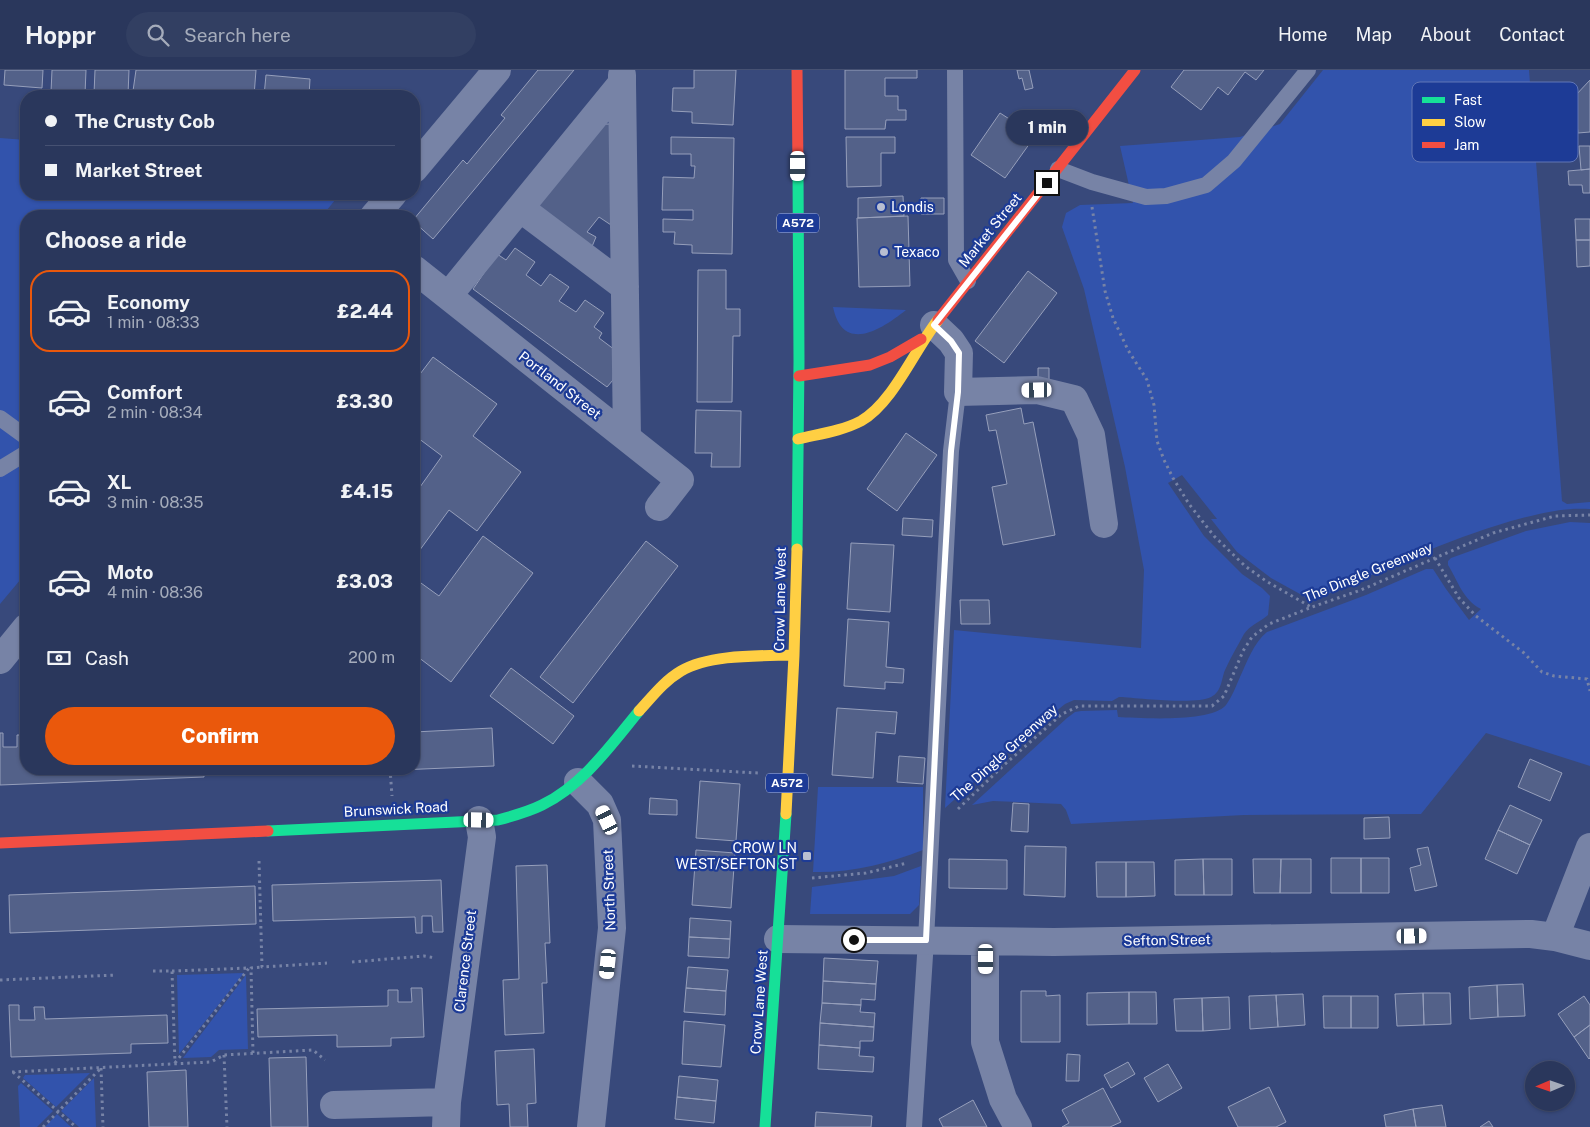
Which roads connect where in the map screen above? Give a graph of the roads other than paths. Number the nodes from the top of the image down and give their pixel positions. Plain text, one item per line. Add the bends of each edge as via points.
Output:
1 (497, 70) edge
2 (797, 70) edge
3 (955, 70) edge
4 (1135, 70) edge
5 (1308, 70) edge
6 (622, 76) edge
7 (420, 162) edge
8 (1058, 170) junction
9 (388, 200) edge
10 (520, 208) junction
11 (379, 210) edge
12 (420, 274) edge
13 (968, 281) junction
14 (625, 287) junction
15 (448, 296) junction
16 (929, 331) junction
17 (799, 376) junction
18 (958, 392) junction
19 (0, 418) edge
20 (20, 433) edge
21 (627, 438) junction
22 (798, 439) junction
23 (20, 457) edge
24 (0, 469) edge
25 (659, 507) dead end
26 (1104, 524) dead end
27 (20, 635) edge
28 (794, 655) junction
29 (0, 660) edge
30 (578, 782) junction
31 (479, 820) junction
32 (0, 843) edge
33 (1590, 847) edge
34 (1555, 937) junction
35 (778, 939) junction
36 (926, 940) junction
37 (985, 942) junction
38 (1590, 946) edge
39 (334, 1105) dead end
40 (447, 1115) edge
41 (591, 1127) edge
42 (765, 1127) edge
43 (914, 1127) edge
44 (1018, 1127) edge

1 - 7 street
2 - 17 street, Crow Lane West / A572
3 - 13 lane via 956,260
4 - 8 street, Market Street
5 - 8 lane via 1234,161 1206,185 1166,196 1146,197
6 - 10 street
6 - 14 street
8 - 13 street, Market Street
9 - 11 street
10 - 14 street
10 - 15 street
12 - 15 street, Portland Street
13 - 16 street, Market Street
14 - 21 street
15 - 21 street, Portland Street
16 - 17 street, Market Street via 880,362
16 - 18 street via 951,341 959,353
16 - 22 street, Market Street via 890,393 870,414 860,422
17 - 22 street, Crow Lane West / A572
18 - 26 street via 1037,390 1074,399 1091,434
18 - 36 lane via 950,460
19 - 20 lane
21 - 25 street, Portland Street via 680,480
22 - 28 street, Crow Lane West / A572
23 - 24 lane
27 - 29 street
28 - 30 street, Brunswick Road via 706,662 675,675 655,693
28 - 35 street, Crow Lane West / A572
30 - 31 street, Brunswick Road via 528,813 498,820
30 - 41 street, North Street via 600,804 607,820 612,928
31 - 32 street, Brunswick Road
31 - 40 street, Clarence Street via 482,837
33 - 34 street
34 - 37 street, Sefton Street via 1531,934
34 - 38 street, Sefton Street
35 - 36 street, Sefton Street
35 - 42 street, Crow Lane West / A572
36 - 37 street, Sefton Street
36 - 43 lane
37 - 44 street via 985,1042 1003,1099
39 - 40 street, Clarence Street

